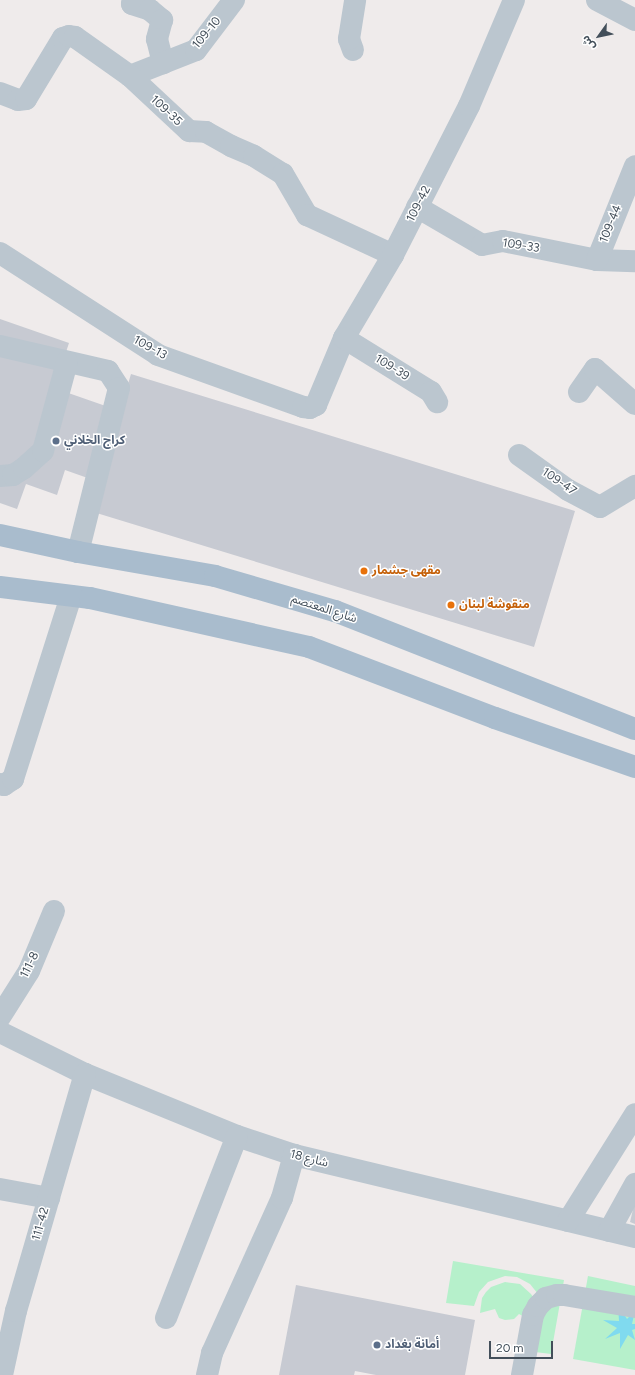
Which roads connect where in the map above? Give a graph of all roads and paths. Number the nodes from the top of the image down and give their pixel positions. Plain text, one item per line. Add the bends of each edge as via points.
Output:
1 (133, 0) edge
2 (234, 0) edge
3 (356, 0) edge
4 (514, 0) edge
5 (597, 0) edge
6 (635, 20) edge
7 (353, 50) dead end
8 (163, 63) junction
9 (130, 76) junction
10 (0, 93) edge
11 (635, 166) edge
12 (417, 207) junction
13 (0, 253) edge
14 (393, 255) junction
15 (597, 260) junction
16 (635, 261) edge
17 (344, 338) junction
18 (0, 346) edge
19 (67, 362) junction
20 (579, 392) dead end
21 (437, 402) dead end
22 (635, 404) edge
23 (316, 405) joint
24 (519, 455) dead end
25 (0, 476) edge
26 (635, 486) edge
27 (0, 535) edge
28 (78, 552) junction
29 (0, 587) edge
30 (71, 596) junction
31 (495, 718) junction
32 (635, 729) edge
33 (635, 767) edge
34 (635, 783) edge
35 (0, 784) edge
36 (54, 911) dead end
37 (0, 1017) edge
38 (0, 1032) edge
39 (85, 1074) junction
40 (635, 1114) edge
41 (236, 1136) junction
42 (294, 1155) junction
43 (635, 1184) edge
44 (0, 1189) edge
45 (49, 1198) junction
46 (568, 1221) junction
47 (609, 1231) junction
48 (635, 1237) edge
49 (635, 1307) edge
50 (166, 1318) dead end
51 (513, 1373) edge
52 (2, 1375) edge
53 (207, 1375) edge

1 - 8 street via 132,4 150,10 162,20 157,39
2 - 8 street, 109-10 via 196,50
3 - 7 street via 349,39
4 - 12 street, 109-42 via 469,106
5 - 6 street
8 - 9 street, 109-10
9 - 10 street, 109-35 via 75,37 68,36 62,38 26,99 18,100
9 - 14 street, 109-35 via 189,131 206,132 283,174 308,215
11 - 15 street, 109-44
12 - 14 street, 109-42
12 - 15 street, 109-33 via 482,245 503,241
13 - 23 street, 109-13 via 158,355 304,407
14 - 17 street, 109-42
15 - 16 street, 109-33
17 - 21 street, 109-39 via 431,392
17 - 23 street, 109-42
18 - 19 street
19 - 25 street via 43,451 13,475
19 - 28 street via 108,371 119,388
20 - 22 street via 596,369
24 - 26 street, 109-47 via 568,490 600,507
27 - 28 main road, شارع المعتصم
28 - 32 main road, شارع المعتصم via 214,576 335,611
29 - 30 main road
30 - 31 main road via 90,598 309,647
30 - 35 street via 13,779 4,785
31 - 33 main road
31 - 34 main road
36 - 37 street, 111-8 via 29,971
38 - 39 street, شارع 18
39 - 41 street, شارع 18
39 - 45 street, 111-42
40 - 46 street
41 - 42 street, شارع 18
41 - 50 street
42 - 46 street, شارع 18
42 - 53 street via 282,1198 212,1353
43 - 47 street
44 - 45 street
45 - 52 street, 111-42 via 16,1311
46 - 47 street, شارع 18
47 - 48 street, شارع 18
49 - 51 street via 564,1295 546,1298 533,1315

